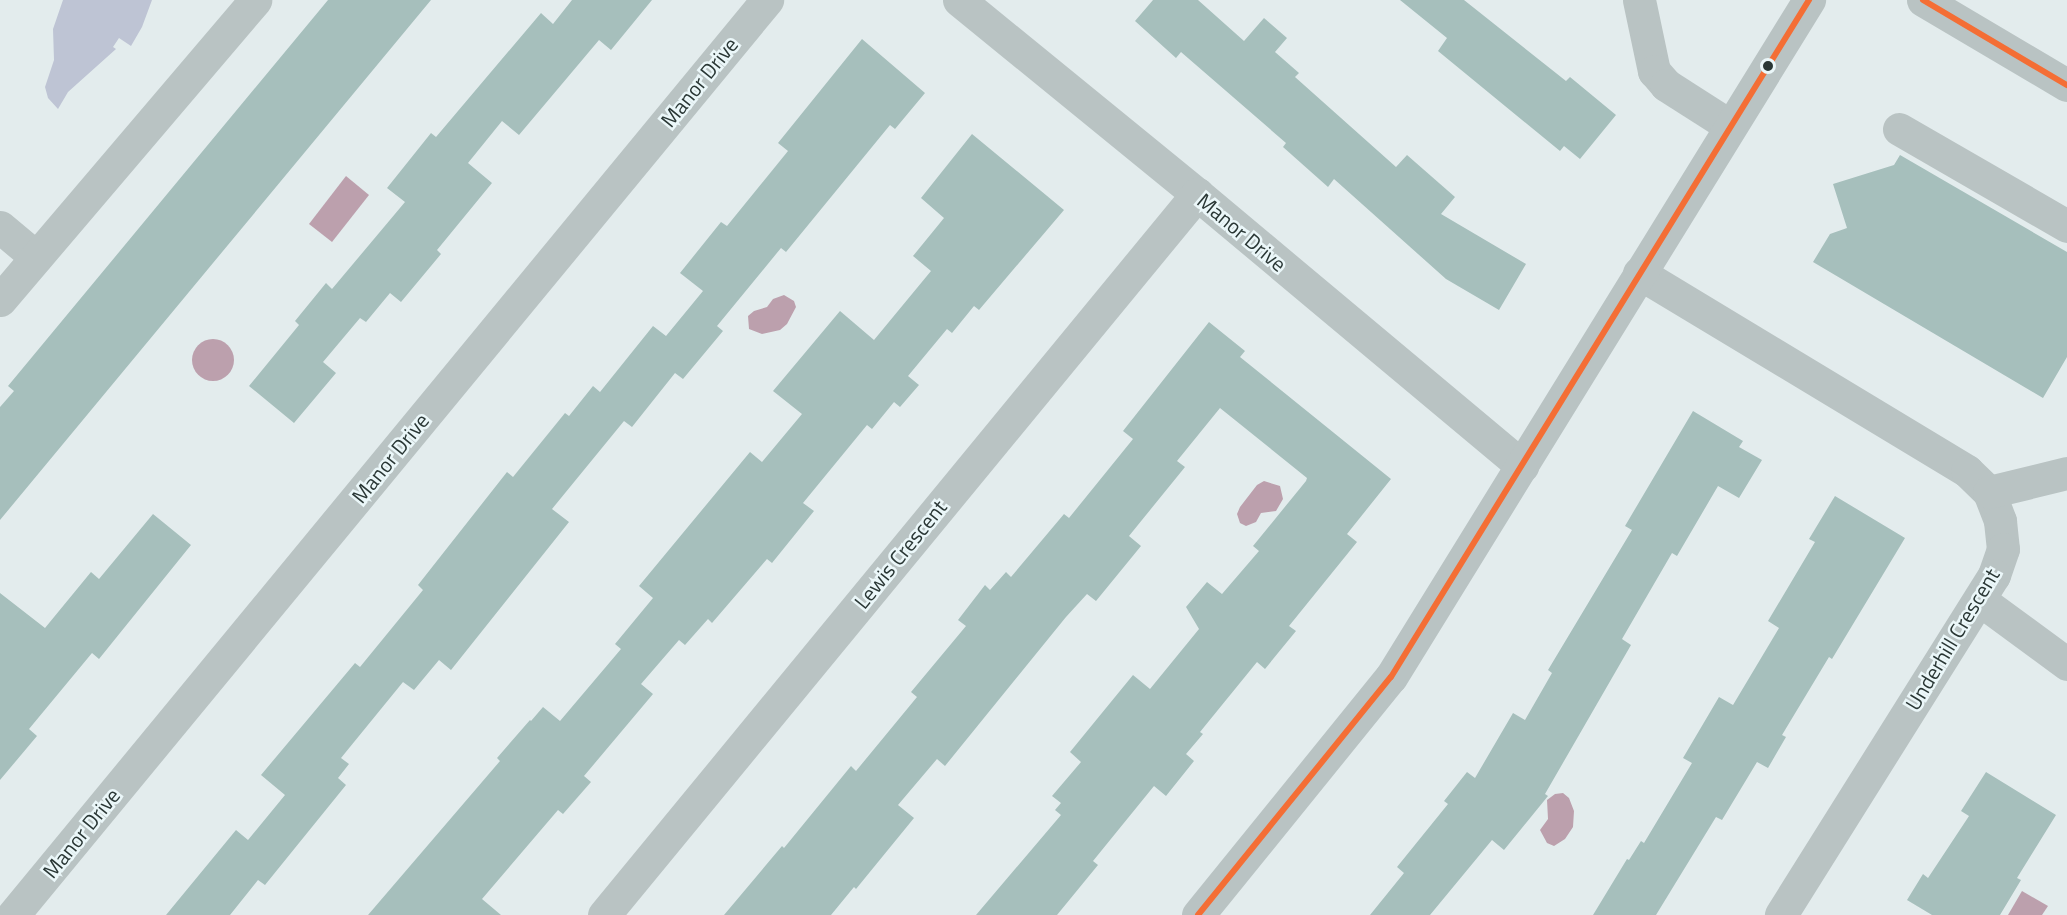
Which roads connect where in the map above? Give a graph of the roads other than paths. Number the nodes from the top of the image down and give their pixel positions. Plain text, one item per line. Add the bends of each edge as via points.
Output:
1 (255, 0) edge
2 (767, 0) edge
3 (958, 0) edge
4 (1639, 0) edge
5 (1809, 0) edge
6 (1923, 0) edge
7 (2067, 85) edge
8 (1730, 126) junction
9 (1899, 129) dead end
10 (1197, 194) junction
11 (2067, 226) edge
12 (0, 228) edge
13 (36, 257) junction
14 (1639, 273) junction
15 (0, 300) edge
16 (1522, 466) junction
17 (2067, 474) edge
18 (1989, 492) junction
19 (1980, 600) junction
20 (2067, 664) edge
21 (13, 915) edge
22 (604, 915) edge
23 (1198, 915) edge
24 (1781, 915) edge

1 - 13 street
2 - 21 street, Manor Drive
3 - 10 street, Manor Drive
4 - 8 street via 1654,71 1666,85
5 - 8 street
6 - 7 street
8 - 14 street
9 - 11 street
10 - 16 street, Manor Drive
10 - 22 street, Lewis Crescent
12 - 13 street
13 - 15 street
14 - 16 street
14 - 18 street, Underhill Crescent via 1966,471
16 - 23 street via 1391,677
17 - 18 street
18 - 19 street, Underhill Crescent via 2000,521 2002,549
19 - 20 street
19 - 24 street, Underhill Crescent

